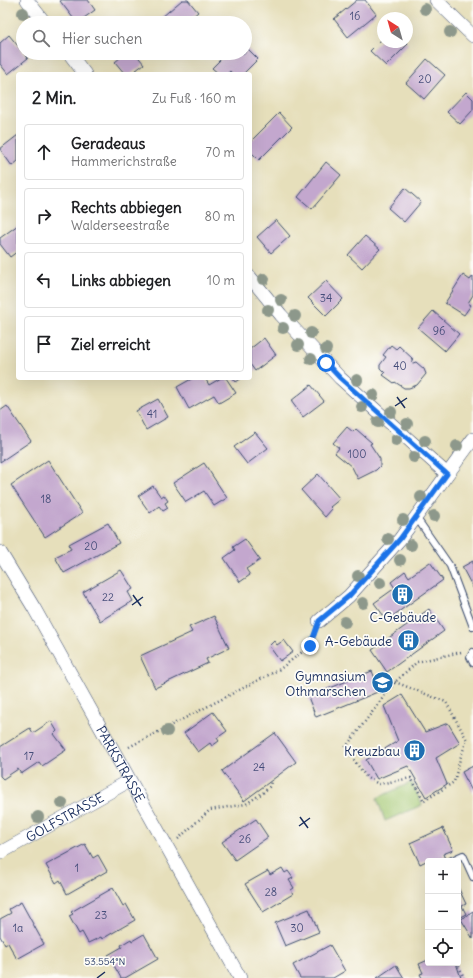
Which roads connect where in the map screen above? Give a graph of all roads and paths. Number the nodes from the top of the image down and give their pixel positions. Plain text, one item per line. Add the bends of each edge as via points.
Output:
1 (27, 0) edge
2 (436, 0) edge
3 (40, 16) edge
4 (473, 36) edge
5 (74, 60) edge
6 (83, 72) edge
7 (252, 279) edge
8 (473, 439) edge
9 (447, 474) junction
10 (416, 517) junction
11 (0, 554) edge
12 (319, 621) joint
13 (473, 627) edge
14 (467, 648) dead end
15 (473, 652) edge
16 (473, 663) edge
17 (395, 682) junction
18 (126, 749) dead end
19 (129, 781) junction
20 (270, 781) dead end
21 (176, 840) dead end
22 (0, 853) edge
23 (456, 858) edge
24 (473, 877) edge
25 (459, 966) edge
26 (240, 978) edge
27 (464, 978) edge

1 - 3 street
2 - 4 street
5 - 6 street
7 - 9 street via 280,314 340,378
8 - 9 street
9 - 10 street
10 - 12 street via 400,539 349,596
10 - 13 lane via 450,566
11 - 19 street, PARKSTRASSE via 34,608
12 - 18 path via 310,646 280,669
14 - 17 path via 461,652 417,662
15 - 16 lane via 470,657
17 - 17 path via 446,702 467,740 454,782 424,801 412,778 379,784 367,778 345,748
19 - 22 street, GOLFSTRASSE
19 - 26 street, PARKSTRASSE
20 - 21 path via 270,786 264,792 246,804 210,810 203,814
23 - 24 lane via 462,855
25 - 27 path

